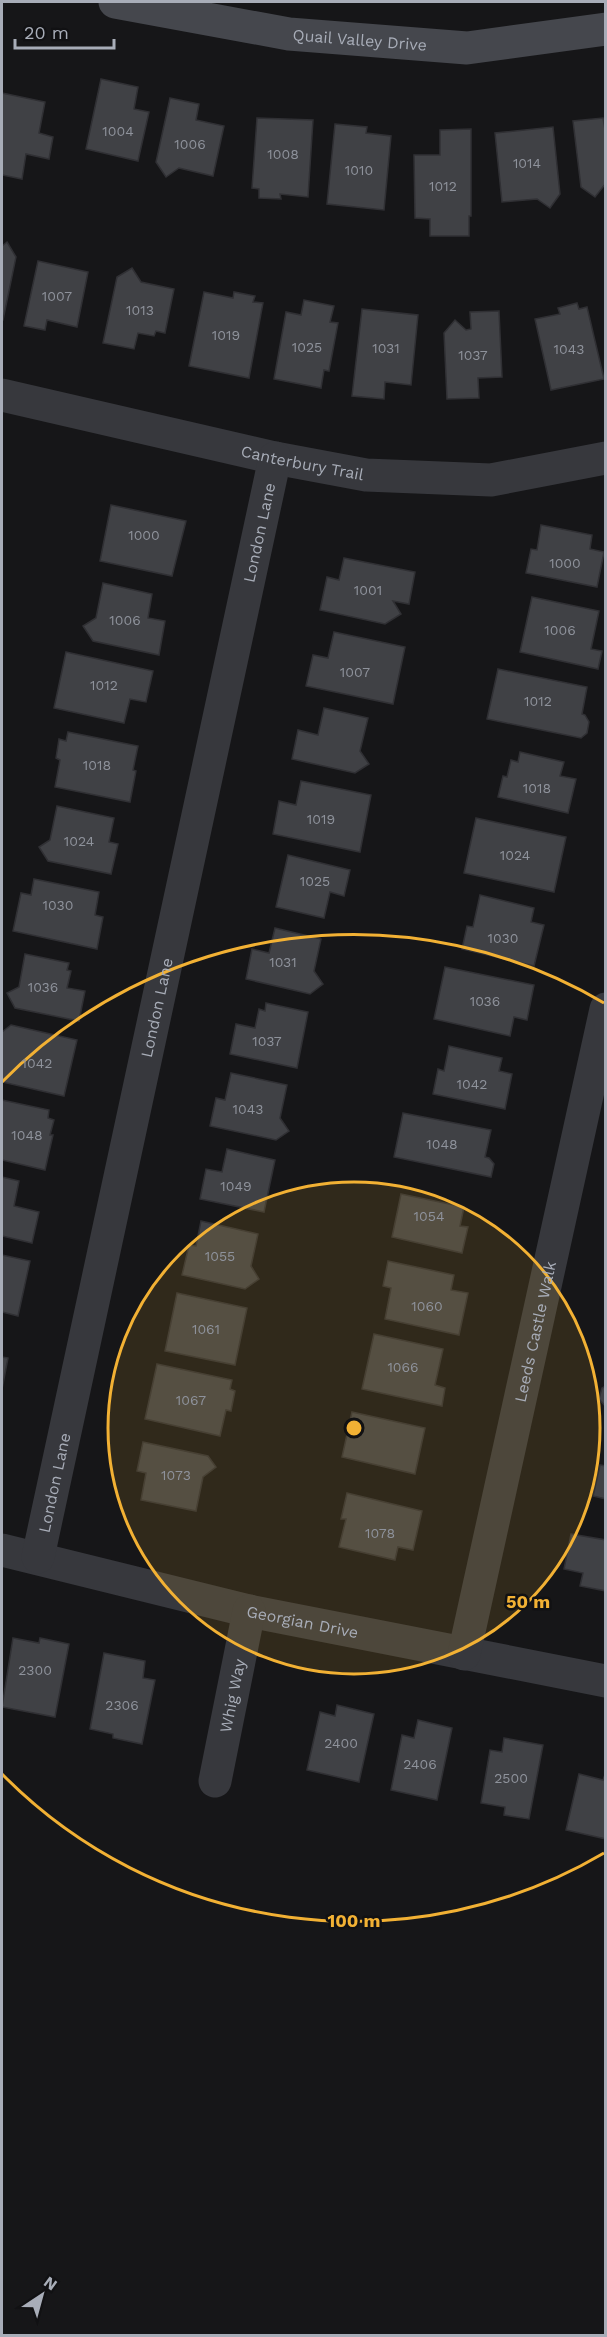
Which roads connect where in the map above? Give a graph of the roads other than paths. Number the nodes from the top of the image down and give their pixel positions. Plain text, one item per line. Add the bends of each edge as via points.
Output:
1 (115, 2) edge
2 (606, 29) edge
3 (2, 395) edge
4 (275, 458) junction
5 (606, 458) edge
6 (606, 1009) edge
7 (2, 1550) edge
8 (38, 1557) junction
9 (249, 1611) junction
10 (464, 1654) junction
11 (606, 1681) edge
12 (215, 1781) dead end

1 - 2 street, Quail Valley Drive via 289,34 467,48
3 - 4 street, Canterbury Trail
4 - 5 street, Canterbury Trail via 366,475 490,480
4 - 8 street, London Lane
6 - 10 street, Leeds Castle Walk
7 - 8 street, Georgian Drive
8 - 9 street, Georgian Drive
9 - 10 street, Georgian Drive
9 - 12 street, Whig Way
10 - 11 street, Georgian Drive

